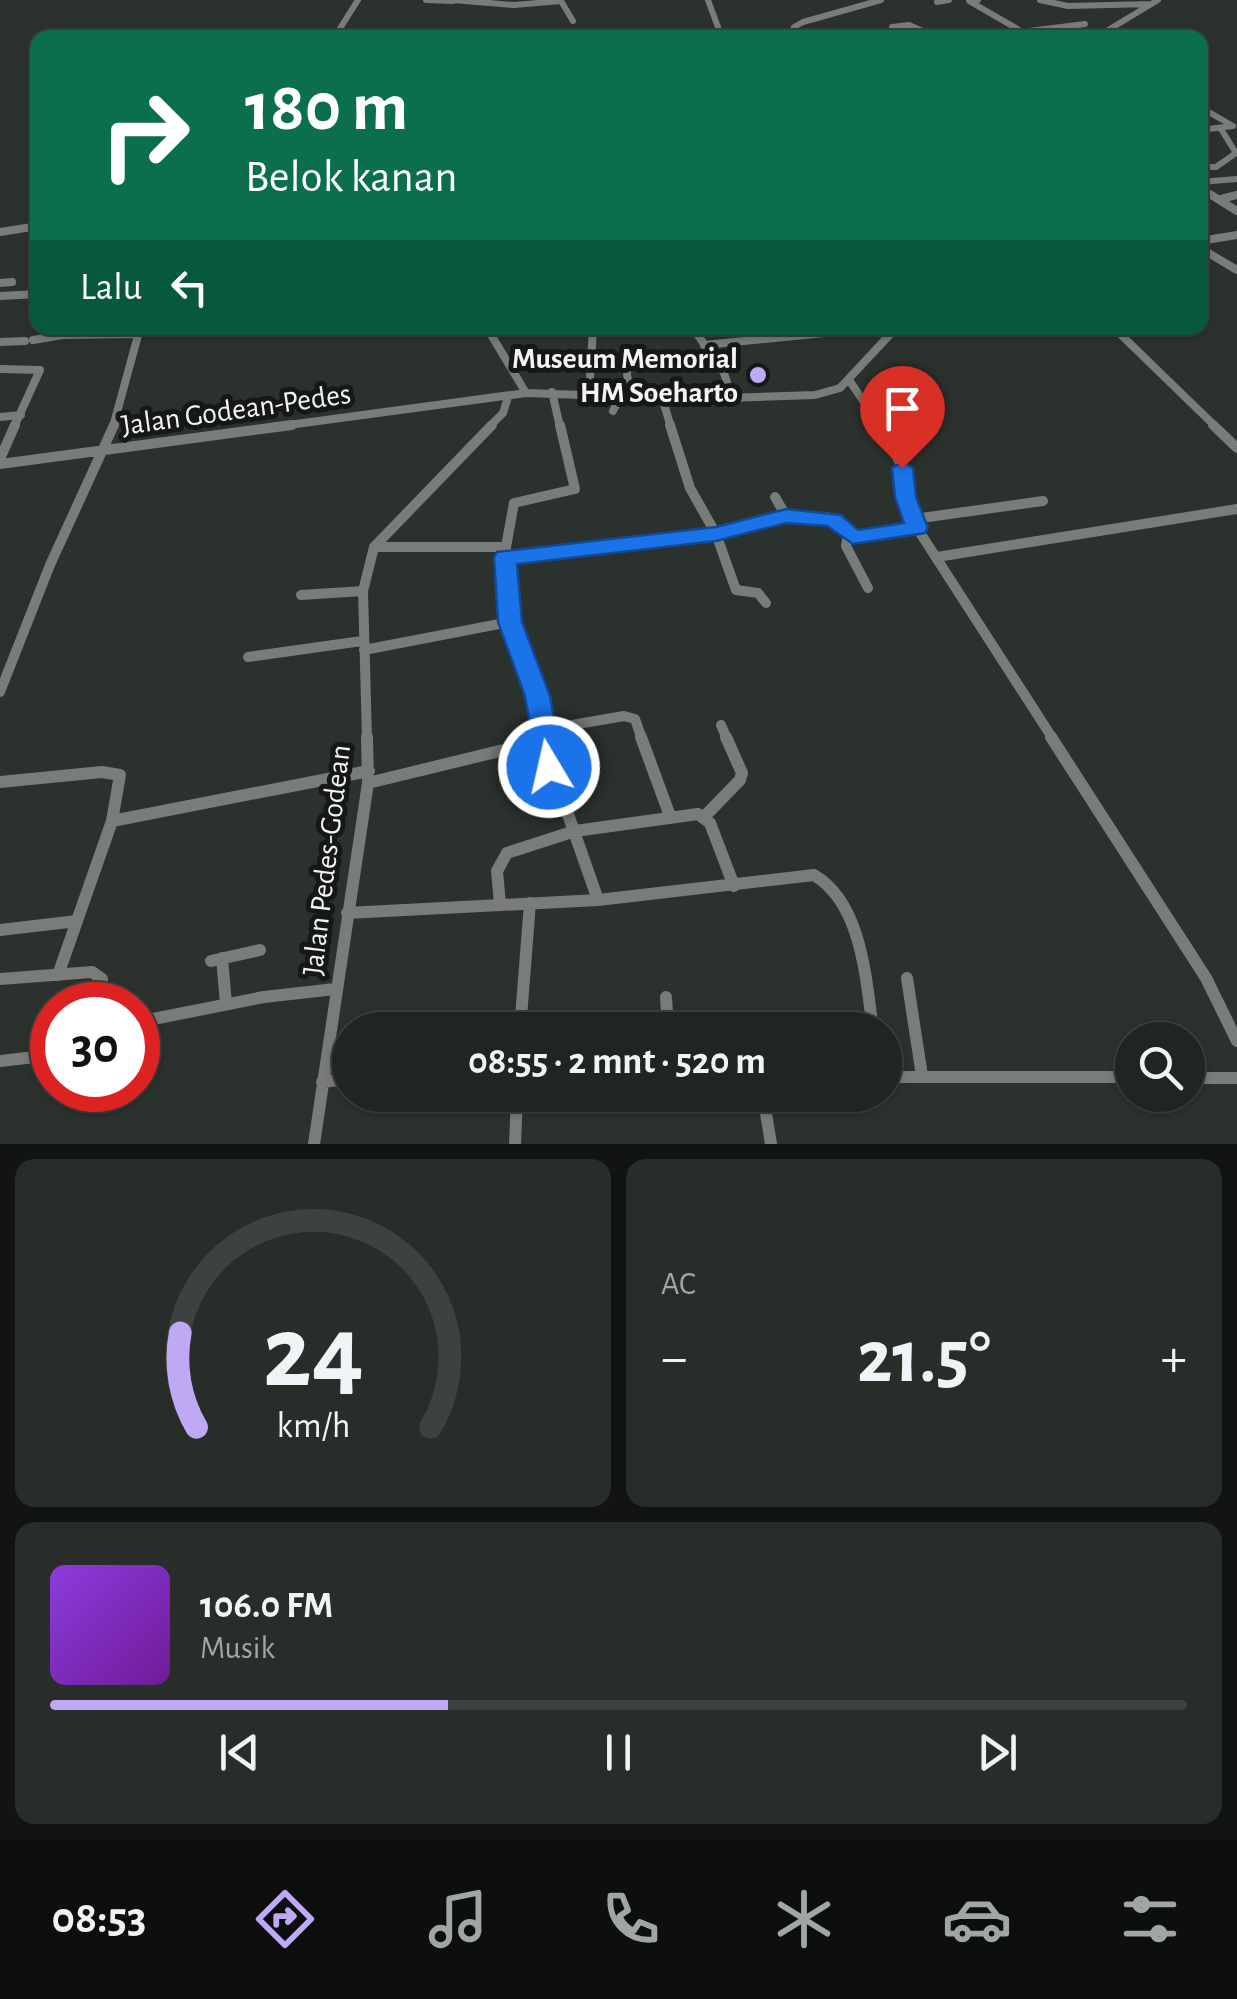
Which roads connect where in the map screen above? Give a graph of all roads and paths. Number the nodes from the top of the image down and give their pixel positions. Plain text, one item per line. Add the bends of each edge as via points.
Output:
1 (358, 0) edge
2 (426, 0) edge
3 (453, 0) edge
4 (708, 0) edge
5 (881, 0) edge
6 (949, 0) edge
7 (978, 0) edge
8 (1040, 0) edge
9 (468, 1) edge
10 (967, 1) edge
11 (532, 2) edge
12 (936, 2) edge
13 (1155, 2) edge
14 (1077, 3) edge
15 (1107, 5) junction
16 (573, 22) dead end
17 (885, 22) dead end
18 (1120, 23) junction
19 (1085, 24) dead end
20 (339, 30) edge
21 (719, 30) edge
22 (793, 30) edge
23 (895, 30) edge
24 (1023, 30) edge
25 (1034, 30) edge
26 (1108, 30) edge
27 (1208, 111) edge
28 (1221, 129) junction
29 (1208, 130) edge
30 (1208, 166) edge
31 (1237, 179) edge
32 (1208, 183) edge
33 (1208, 189) edge
34 (1237, 194) edge
35 (1222, 199) junction
36 (1237, 211) edge
37 (30, 227) edge
38 (0, 232) edge
39 (1237, 236) edge
40 (1208, 243) edge
41 (1208, 250) edge
42 (1237, 270) edge
43 (12, 282) dead end
44 (0, 283) edge
45 (30, 294) edge
46 (0, 296) edge
47 (77, 335) edge
48 (138, 335) edge
49 (490, 335) edge
50 (593, 335) edge
51 (698, 335) edge
52 (751, 335) edge
53 (775, 335) edge
54 (890, 335) edge
55 (1121, 335) edge
56 (754, 339) junction
57 (0, 342) edge
58 (704, 345) junction
59 (644, 364) dead end
60 (0, 369) edge
61 (848, 380) junction
62 (552, 392) junction
63 (526, 393) junction
64 (589, 395) junction
65 (508, 397) junction
66 (621, 397) junction
67 (662, 398) junction
68 (732, 398) junction
69 (613, 411) dead end
70 (20, 414) junction
71 (0, 417) edge
72 (1237, 448) edge
73 (102, 452) junction
74 (0, 462) edge
75 (775, 497) dead end
76 (1043, 501) dead end
77 (1237, 509) edge
78 (786, 516) junction
79 (915, 524) junction
80 (716, 534) junction
81 (848, 535) junction
82 (374, 546) junction
83 (505, 552) junction
84 (937, 556) junction
85 (868, 588) dead end
86 (363, 591) junction
87 (301, 595) dead end
88 (766, 603) dead end
89 (510, 622) junction
90 (363, 646) junction
91 (254, 656) dead end
92 (0, 692) edge
93 (721, 725) dead end
94 (542, 736) junction
95 (368, 777) junction
96 (0, 782) edge
97 (670, 816) junction
98 (705, 816) junction
99 (112, 821) junction
100 (575, 831) junction
101 (734, 886) junction
102 (598, 900) junction
103 (530, 903) junction
104 (500, 904) junction
105 (348, 913) junction
106 (77, 922) junction
107 (0, 930) edge
108 (260, 950) dead end
109 (58, 976) junction
110 (0, 978) edge
111 (907, 978) dead end
112 (102, 982) edge
113 (335, 989) junction
114 (666, 997) dead end
115 (226, 1004) junction
116 (521, 1012) edge
117 (667, 1012) edge
118 (870, 1012) edge
119 (160, 1018) edge
120 (1237, 1041) edge
121 (30, 1058) edge
122 (0, 1061) edge
123 (922, 1076) junction
124 (902, 1077) edge
125 (1115, 1078) edge
126 (1205, 1078) edge
127 (1237, 1078) edge
128 (332, 1081) edge
129 (322, 1082) junction
130 (516, 1112) edge
131 (765, 1112) edge
132 (314, 1144) edge
133 (515, 1144) edge
134 (772, 1144) edge

1 - 20 street
2 - 3 street
3 - 9 street
4 - 21 street
5 - 22 street
6 - 12 street
7 - 10 street
8 - 14 street
9 - 11 street via 513,8
10 - 24 street
11 - 16 street via 563,2
13 - 15 street
13 - 18 street
14 - 15 street
15 - 18 street
17 - 23 street
18 - 26 street
19 - 25 street
27 - 28 street via 1234,126
28 - 29 street
28 - 30 street via 1235,156
31 - 32 street
33 - 35 street
34 - 35 street
35 - 36 street
37 - 38 street
39 - 40 street
41 - 42 street
43 - 44 street
45 - 46 street
47 - 57 street
48 - 73 street, Jalan Godean-Pedes via 126,394
49 - 63 street via 518,370
50 - 64 street
51 - 58 street
52 - 56 street
53 - 56 street
54 - 61 street
55 - 72 street
56 - 58 street
58 - 68 street via 724,372
59 - 66 street via 626,366
60 - 70 street via 40,368
61 - 68 street, Jalan Godean-Pedes via 815,395
61 - 79 street via 902,468
62 - 63 street, Jalan Godean-Pedes
62 - 64 street, Jalan Godean-Pedes
62 - 83 street via 576,489 514,504
63 - 65 street, Jalan Godean-Pedes
64 - 66 street, Jalan Godean-Pedes
65 - 73 street, Jalan Godean-Pedes
65 - 82 street via 503,413
66 - 67 street, Jalan Godean-Pedes
66 - 69 street
67 - 68 street, Jalan Godean-Pedes
67 - 80 street via 690,488
70 - 71 street
70 - 74 street
73 - 74 street
73 - 92 street
75 - 78 street
76 - 79 street
77 - 84 street
78 - 80 street
78 - 81 street via 833,520
79 - 81 street
79 - 84 street
80 - 83 street via 585,552
80 - 88 street via 736,590 760,594
81 - 85 street via 846,546
82 - 83 street
82 - 86 street, Jalan Pedes-Godean
83 - 89 street
84 - 120 street via 1206,978
86 - 87 street
86 - 90 street, Jalan Pedes-Godean
89 - 90 street
89 - 94 street via 537,696
90 - 91 street
90 - 95 street, Jalan Pedes-Godean
93 - 98 street via 742,773
94 - 95 street
94 - 97 street via 624,716 635,720
94 - 100 street
95 - 99 street
95 - 105 street, Jalan Pedes-Godean
96 - 99 street via 117,772
97 - 98 street
97 - 100 street
98 - 101 street
99 - 106 street
100 - 102 street
100 - 104 street via 505,854 496,871
101 - 102 street
101 - 118 street via 814,875 830,882 862,956
102 - 103 street
103 - 104 street
103 - 116 street
104 - 105 street
105 - 113 street, Jalan Pedes-Godean
106 - 107 street
106 - 109 street
108 - 115 street via 216,960
109 - 110 street
109 - 112 street via 97,974
111 - 123 street
113 - 115 street
113 - 129 street, Jalan Pedes-Godean
114 - 117 street
115 - 119 street
121 - 122 street
123 - 124 street
123 - 125 street
126 - 127 street
128 - 129 street
129 - 132 street, Jalan Pedes-Godean
130 - 133 street
131 - 134 street

